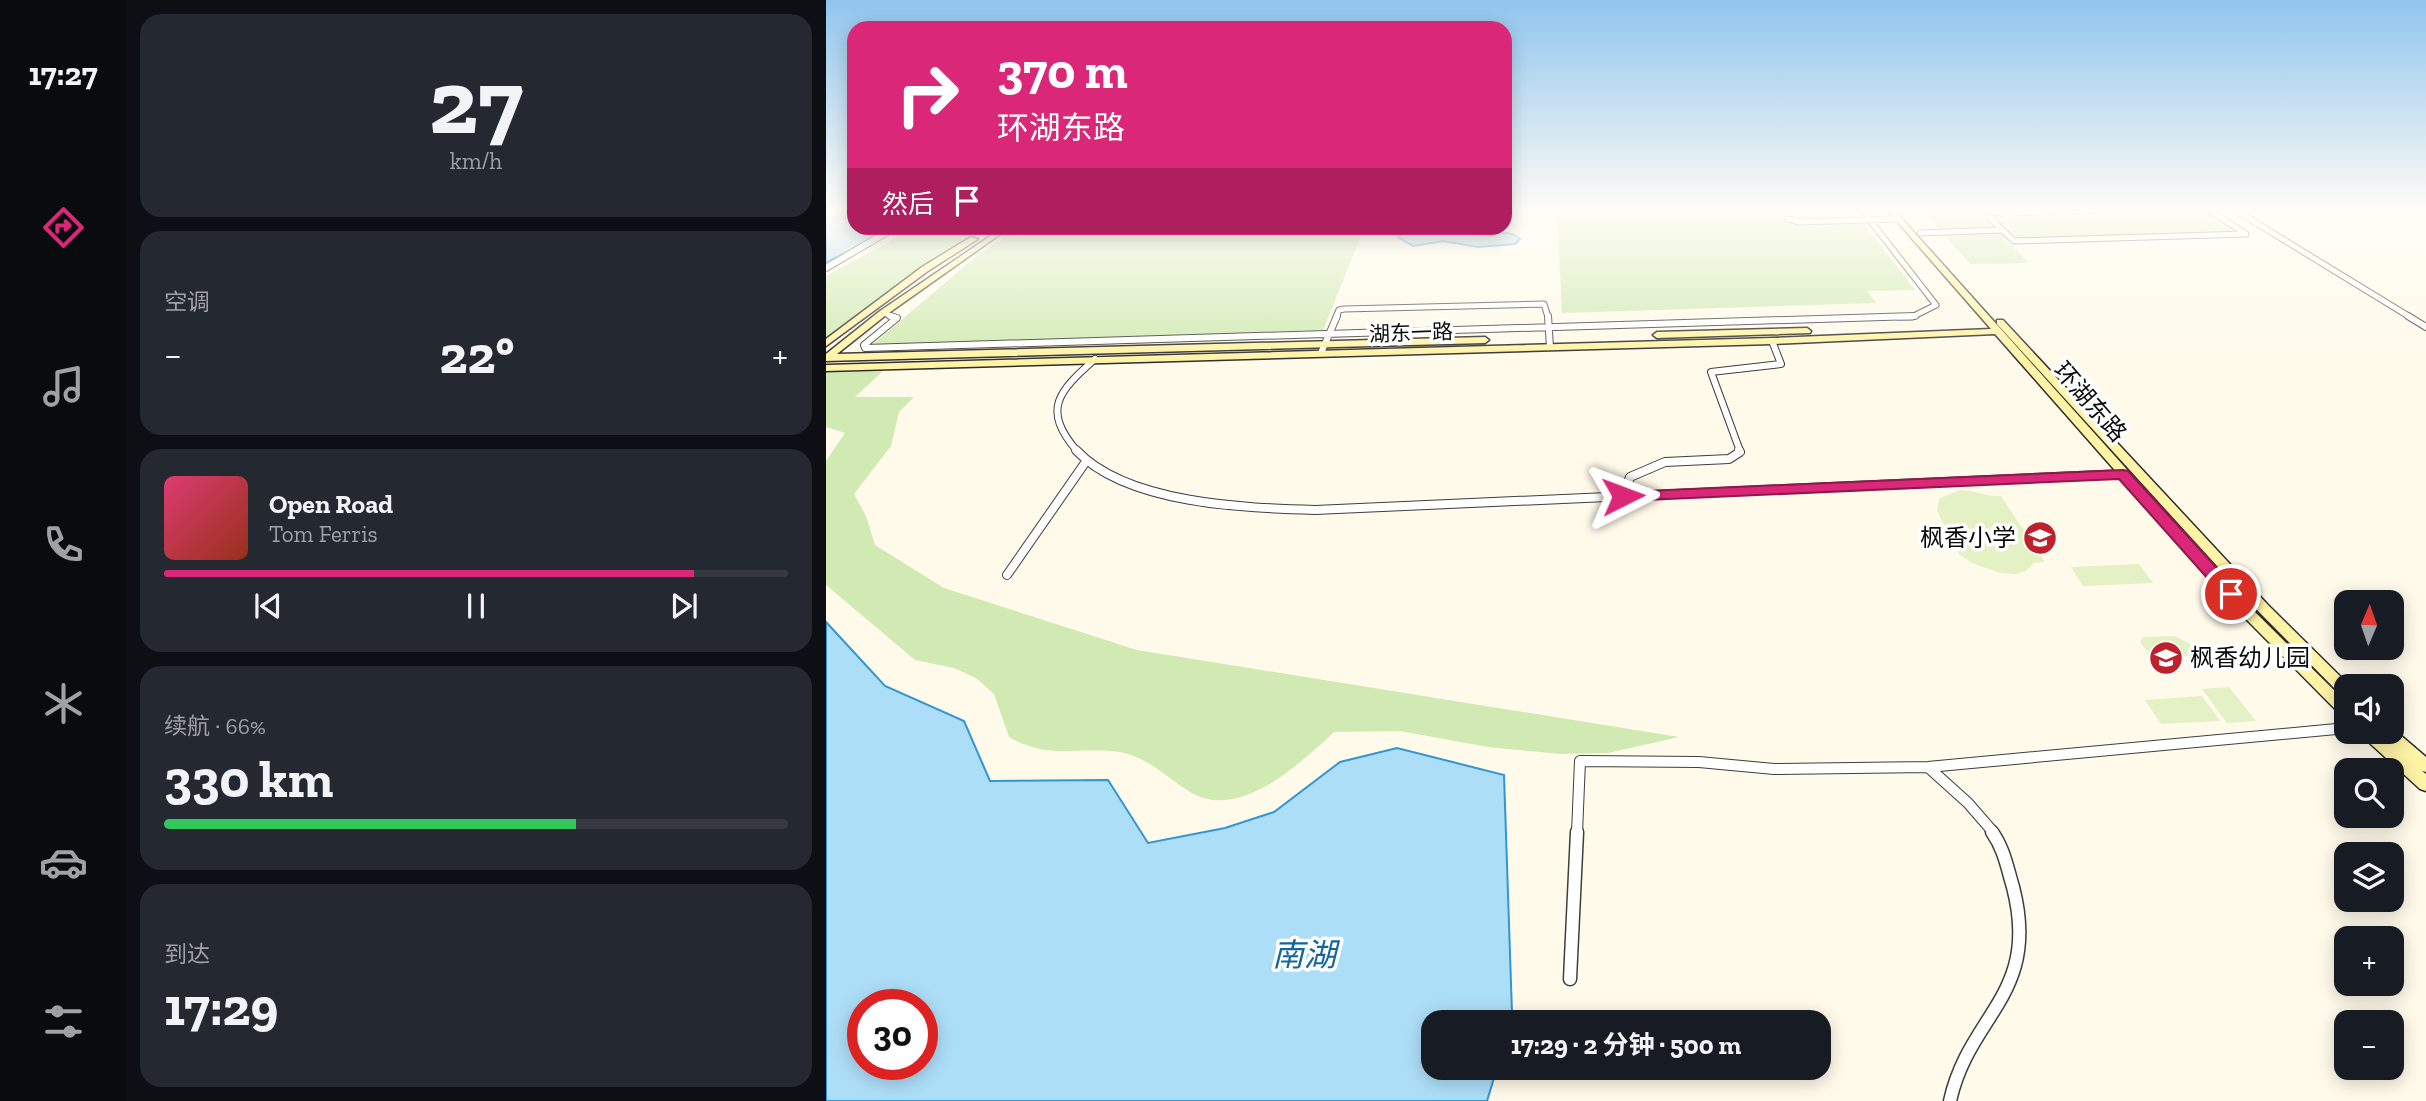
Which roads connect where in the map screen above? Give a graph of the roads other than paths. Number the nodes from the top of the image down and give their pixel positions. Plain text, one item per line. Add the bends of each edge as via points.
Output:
1 (939, 261) edge
2 (958, 261) edge
3 (1902, 261) edge
4 (1938, 261) edge
5 (1946, 261) edge
6 (2319, 261) edge
7 (883, 313) junction
8 (2426, 327) edge
9 (1995, 328) junction
10 (1549, 338) junction
11 (1772, 341) junction
12 (826, 343) edge
13 (1325, 344) junction
14 (826, 358) edge
15 (1095, 359) junction
16 (826, 368) edge
17 (1087, 460) junction
18 (2123, 474) junction
19 (1623, 496) junction
20 (1007, 575) dead end
21 (2334, 678) edge
22 (2334, 699) edge
23 (2334, 729) edge
24 (2381, 744) edge
25 (2401, 744) edge
26 (2426, 766) edge
27 (1928, 767) junction
28 (2426, 784) edge
29 (1570, 979) dead end
30 (1951, 1101) edge

1 - 12 main road
2 - 7 main road
3 - 10 street via 1936,306 1912,317
4 - 9 main road, 环湖东路
5 - 21 main road, 环湖东路 via 2174,512
6 - 8 street
7 - 13 street via 897,318 864,348
7 - 14 main road
9 - 10 main road, 湖东一路
9 - 11 main road, 湖东一路
9 - 18 main road, 环湖东路
10 - 11 main road, 湖东一路
10 - 13 main road, 湖东一路
10 - 13 street
10 - 13 street via 1544,304 1344,309 1339,310
11 - 19 street via 1781,364 1711,372 1740,452 1730,458 1665,462 1630,477
13 - 14 main road, 湖东一路
13 - 15 main road, 湖东一路
15 - 16 main road, 湖东一路
15 - 17 street via 1069,383 1056,413 1058,425
17 - 19 street via 1136,484 1250,508 1315,510
17 - 20 street
18 - 19 street
18 - 22 main road, 环湖东路 via 2249,614
23 - 27 street
24 - 28 main road
25 - 26 main road
27 - 29 street via 1774,769 1699,762 1580,761
27 - 30 street via 1977,812 2000,846 2021,916 2021,948 2009,985 1973,1043

